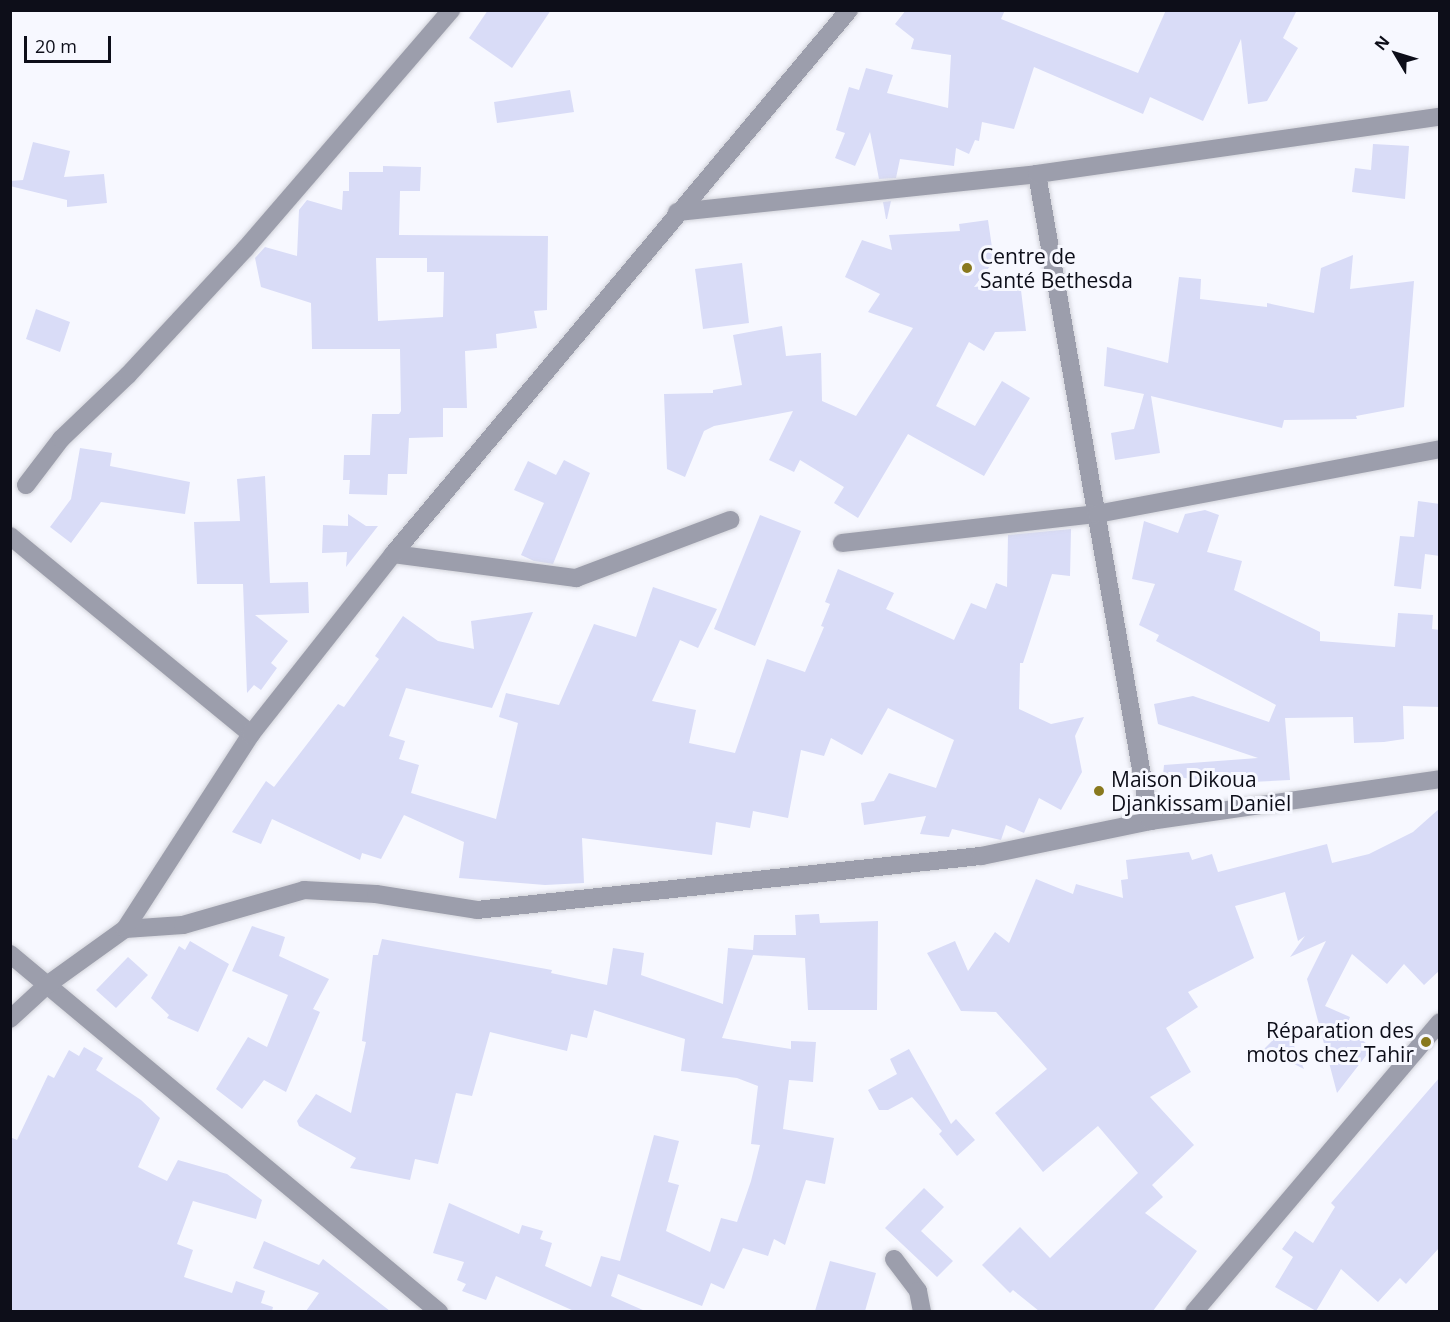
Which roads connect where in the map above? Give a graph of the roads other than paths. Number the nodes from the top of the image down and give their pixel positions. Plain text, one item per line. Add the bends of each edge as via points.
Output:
1 (451, 10) edge
2 (849, 10) edge
3 (1440, 117) edge
4 (1037, 174) junction
5 (677, 212) junction
6 (1440, 449) edge
7 (26, 484) dead end
8 (1097, 514) junction
9 (730, 520) dead end
10 (10, 536) edge
11 (842, 543) dead end
12 (393, 554) junction
13 (251, 734) junction
14 (1440, 779) edge
15 (1150, 821) junction
16 (125, 929) junction
17 (10, 954) edge
18 (47, 985) junction
19 (10, 1020) edge
20 (1438, 1028) edge
21 (894, 1259) dead end
22 (439, 1311) edge
23 (922, 1311) edge
24 (1194, 1311) edge

1 - 7 street via 245,249 128,375 61,439
2 - 5 street
3 - 4 street
4 - 5 street
4 - 8 street
5 - 12 street
6 - 8 street
8 - 11 street
8 - 15 street
9 - 12 street via 576,578
10 - 13 street
12 - 13 street
13 - 16 street
14 - 15 street
15 - 16 street via 981,856 477,910 376,894 304,890 183,925
16 - 18 street
17 - 18 street
18 - 19 street
18 - 22 street
20 - 24 street
21 - 23 street via 918,1291

